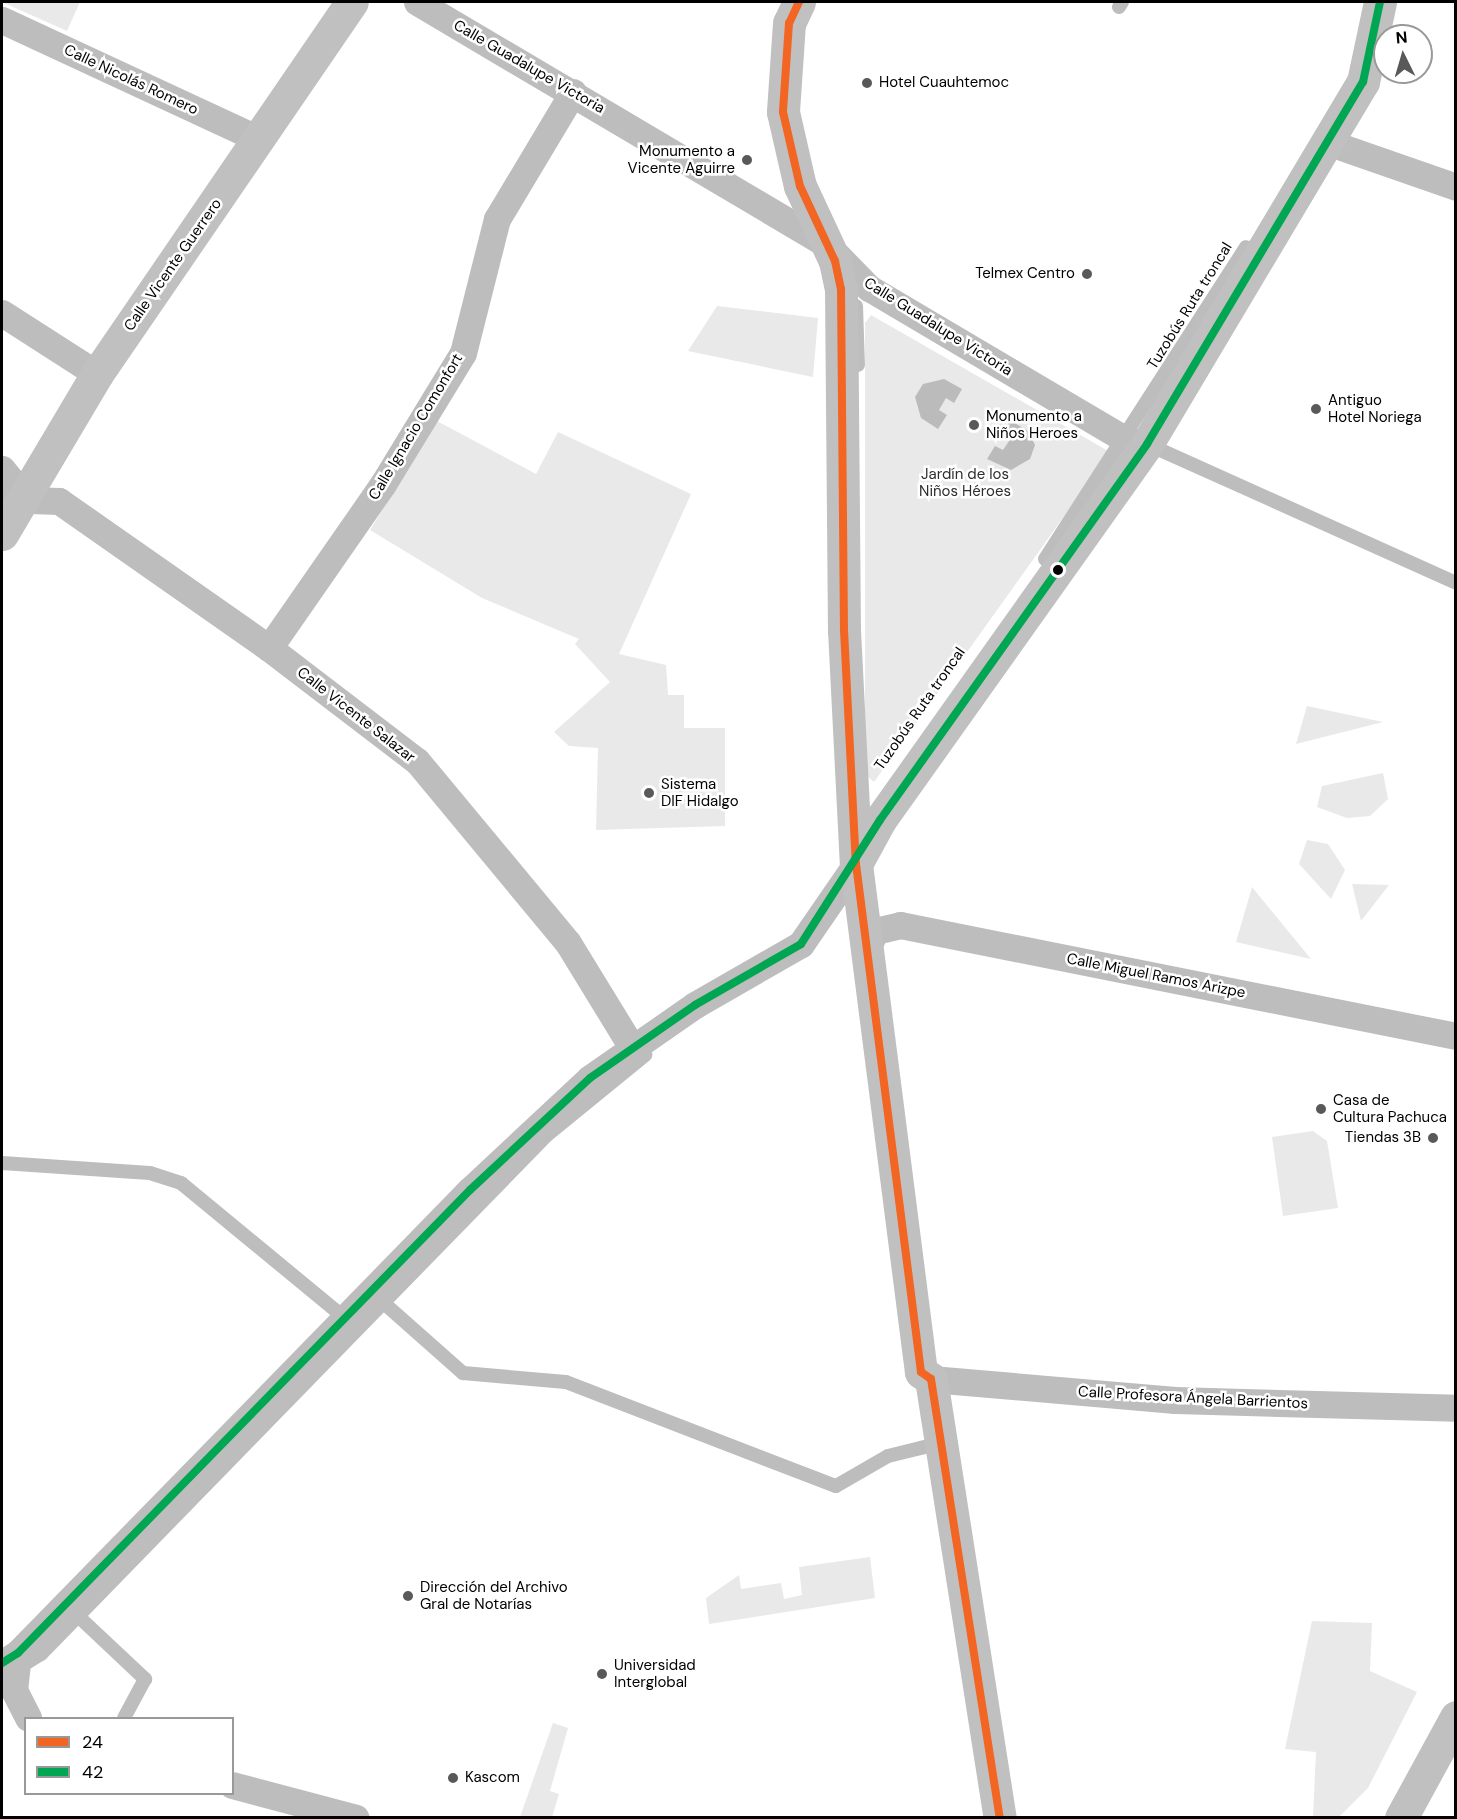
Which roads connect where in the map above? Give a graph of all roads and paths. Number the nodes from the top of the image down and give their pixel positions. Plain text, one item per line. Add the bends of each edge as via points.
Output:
1 (352, 2) edge
2 (417, 2) edge
3 (799, 2) edge
4 (805, 2) edge
5 (1366, 2) edge
6 (1380, 2) edge
7 (2, 20) edge
8 (573, 92) junction
9 (261, 140) junction
10 (1327, 142) junction
11 (1455, 187) edge
12 (832, 252) junction
13 (2, 314) edge
14 (97, 374) junction
15 (1137, 442) junction
16 (2, 469) edge
17 (13, 497) edge
18 (2, 534) edge
19 (1455, 583) edge
20 (269, 648) junction
21 (856, 865) junction
22 (900, 925) junction
23 (868, 947) junction
24 (1455, 1036) edge
25 (633, 1049) junction
26 (2, 1163) edge
27 (378, 1298) junction
28 (346, 1319) junction
29 (931, 1379) junction
30 (1455, 1408) edge
31 (933, 1446) junction
32 (90, 1579) junction
33 (79, 1617) junction
34 (9, 1666) edge
35 (27, 1717) edge
36 (125, 1717) edge
37 (1455, 1717) edge
38 (234, 1786) edge
39 (356, 1818) edge
40 (989, 1818) edge
41 (1000, 1818) edge
42 (1401, 1818) edge

1 - 9 street, Calle Vicente Guerrero
2 - 8 street, Calle Guadalupe Victoria
3 - 12 street via 789,23 783,112 800,186
4 - 12 lane via 794,25 788,111 805,184
5 - 15 lane, Tuzobús Ruta troncal via 1350,78
6 - 10 street via 1363,82
7 - 9 street, Calle Nicolás Romero
8 - 12 street, Calle Guadalupe Victoria
8 - 20 street, Calle Ignacio Comonfort via 497,219 463,353 383,484
9 - 14 street, Calle Vicente Guerrero
10 - 11 street
10 - 15 street
12 - 15 street, Calle Guadalupe Victoria via 869,288
12 - 21 street via 843,322 843,619
13 - 14 street
14 - 17 street, Calle Vicente Guerrero
15 - 19 lane, Calle Guadalupe Victoria
15 - 21 street
16 - 17 street
17 - 18 street, Calle Vicente Guerrero
17 - 20 street, Calle Vicente Salazar via 59,501
20 - 25 street, Calle Vicente Salazar via 417,762 568,943
21 - 22 street via 873,902
21 - 23 street
21 - 25 street via 801,944 695,1005
21 - 27 lane via 834,912 807,951 658,1044 556,1128
21 - 31 lane via 852,917
22 - 23 street via 875,931
22 - 24 street, Calle Miguel Ramos Arizpe
23 - 29 street via 921,1372
25 - 27 street via 590,1078 470,1190
26 - 28 lane via 150,1173 181,1184
27 - 28 street
27 - 31 lane via 463,1372 566,1382 836,1486 888,1456
27 - 33 lane
28 - 32 street
29 - 30 street, Calle Profesora Ángela Barrientos via 1175,1400
29 - 31 street
31 - 40 lane
31 - 41 street
32 - 33 lane
32 - 34 street
33 - 34 lane via 41,1654
33 - 36 lane via 145,1679
34 - 35 street via 14,1690
37 - 42 street
38 - 39 street

